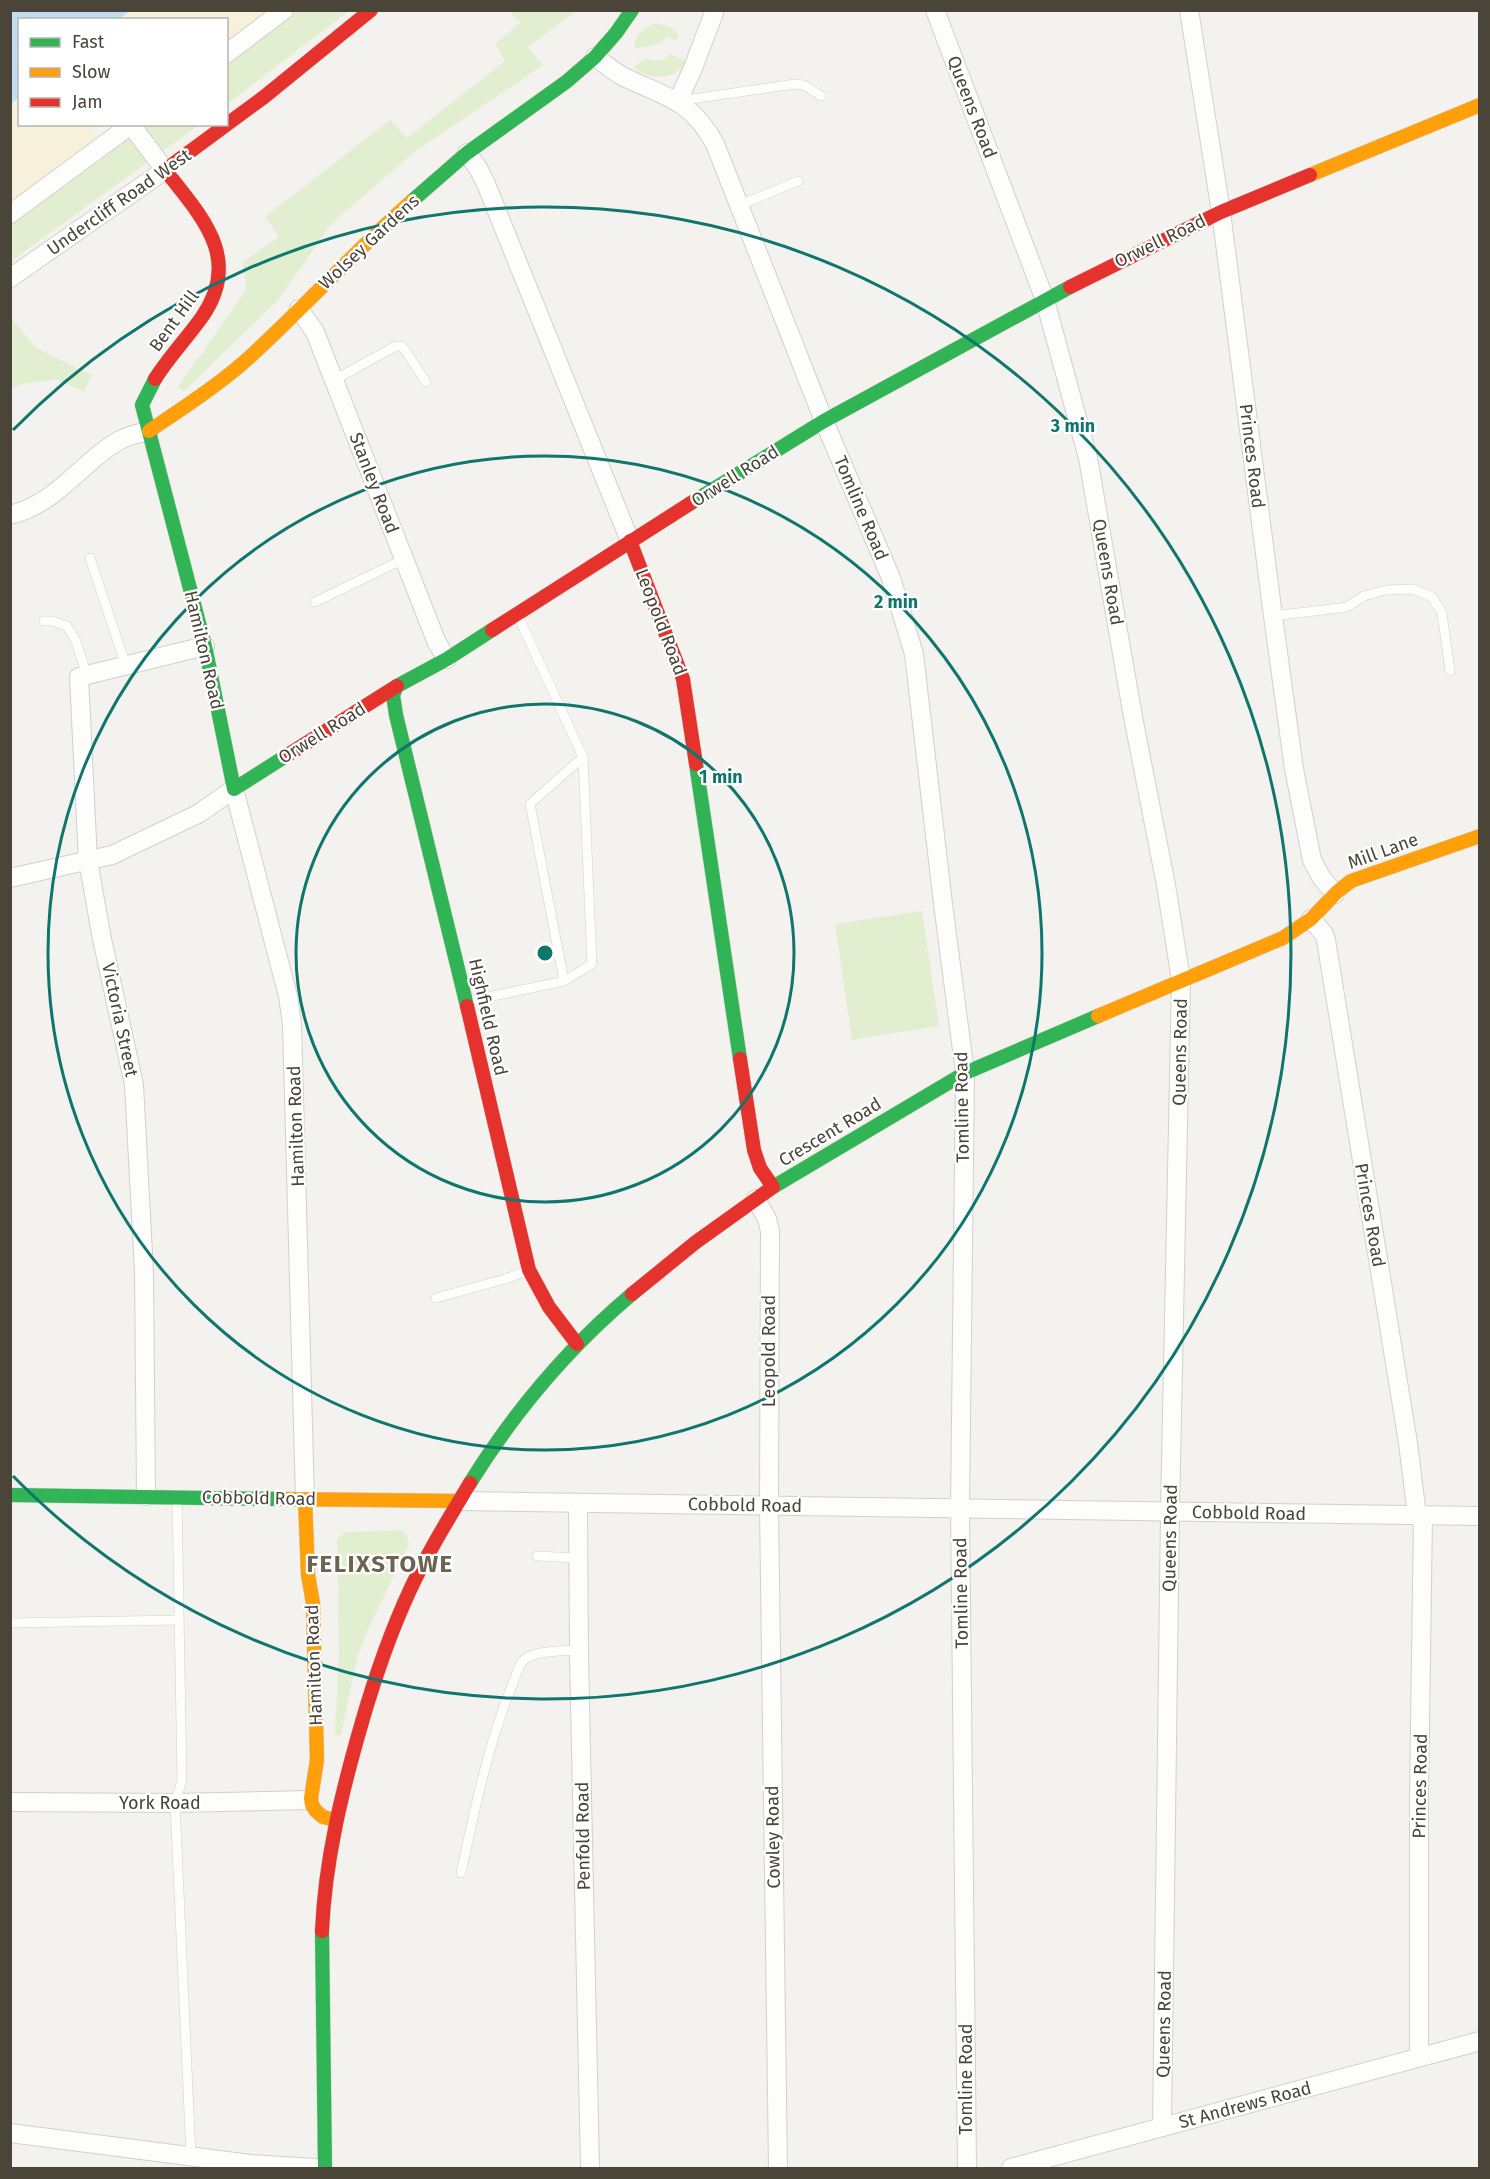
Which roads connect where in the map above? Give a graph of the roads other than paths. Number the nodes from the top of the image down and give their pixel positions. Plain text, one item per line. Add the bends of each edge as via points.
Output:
1 (284, 10) edge
2 (371, 10) edge
3 (632, 10) edge
4 (715, 10) edge
5 (935, 10) edge
6 (1189, 10) edge
7 (228, 52) edge
8 (595, 57) junction
9 (821, 96) dead end
10 (678, 101) junction
11 (1479, 105) edge
12 (228, 124) edge
13 (130, 126) edge
14 (132, 126) edge
15 (225, 126) edge
16 (467, 153) junction
17 (165, 170) junction
18 (798, 181) dead end
19 (740, 206) junction
20 (1221, 212) junction
21 (10, 214) edge
22 (10, 278) edge
23 (1045, 300) junction
24 (299, 309) junction
25 (334, 380) junction
26 (426, 382) dead end
27 (824, 422) junction
28 (149, 431) junction
29 (10, 515) edge
30 (630, 541) junction
31 (90, 558) dead end
32 (404, 559) junction
33 (315, 602) dead end
34 (517, 614) junction
35 (1273, 616) junction
36 (44, 621) dead end
37 (206, 646) junction
38 (447, 659) junction
39 (126, 666) junction
40 (1450, 671) dead end
41 (87, 675) junction
42 (397, 686) junction
43 (583, 757) junction
44 (234, 789) junction
45 (1479, 836) edge
46 (88, 861) junction
47 (10, 878) edge
48 (1335, 894) junction
49 (1311, 919) junction
50 (1181, 980) junction
51 (564, 981) junction
52 (466, 1002) junction
53 (965, 1073) junction
54 (773, 1187) junction
55 (756, 1199) junction
56 (529, 1270) junction
57 (436, 1298) dead end
58 (577, 1344) junction
59 (10, 1495) edge
60 (146, 1496) junction
61 (177, 1497) junction
62 (305, 1499) junction
63 (459, 1501) junction
64 (578, 1503) junction
65 (769, 1506) junction
66 (960, 1509) junction
67 (1170, 1512) junction
68 (1420, 1515) junction
69 (1479, 1516) edge
70 (537, 1556) dead end
71 (579, 1558) junction
72 (178, 1620) junction
73 (10, 1623) edge
74 (579, 1650) junction
75 (309, 1800) junction
76 (10, 1802) edge
77 (175, 1803) junction
78 (336, 1820) junction
79 (461, 1873) dead end
80 (1479, 2041) edge
81 (1419, 2057) junction
82 (1162, 2127) junction
83 (10, 2133) edge
84 (191, 2156) junction
85 (1041, 2165) edge
86 (250, 2166) edge
87 (316, 2169) edge
88 (325, 2169) edge
89 (590, 2169) edge
90 (778, 2169) edge
91 (967, 2169) edge
92 (1011, 2169) edge

1 - 7 street
2 - 12 main road, Undercliff Road West
3 - 8 main road, Wolsey Gardens
4 - 10 street
5 - 23 street, Queens Road
6 - 20 street, Princes Road
8 - 10 street, Tomline Road via 624,77
8 - 16 main road, Wolsey Gardens
9 - 10 lane via 795,84
10 - 19 street, Tomline Road via 695,114 711,135
11 - 20 main road, Orwell Road
13 - 21 street
14 - 17 street
15 - 17 main road, Undercliff Road West
16 - 24 main road, Wolsey Gardens via 386,224
16 - 30 street, Leopold Road via 486,184
17 - 22 street, Undercliff Road West
17 - 28 main road, Bent Hill via 218,246 219,281 202,317 146,393 142,405
18 - 19 lane
19 - 27 street, Tomline Road
20 - 23 main road, Orwell Road
20 - 35 street, Princes Road
23 - 27 main road, Orwell Road
23 - 50 street, Queens Road via 1088,458
24 - 25 street, Stanley Road via 312,327
24 - 28 main road, Wolsey Gardens via 251,356
25 - 26 lane via 401,346
25 - 32 street, Stanley Road
27 - 30 main road, Orwell Road
27 - 53 street, Tomline Road via 891,578 914,654
28 - 29 street via 124,438 47,499
28 - 37 main road, Hamilton Road
30 - 34 main road, Orwell Road
30 - 54 main road, Leopold Road via 683,678 754,1150
31 - 39 lane
32 - 33 lane
32 - 38 street, Stanley Road
34 - 38 main road, Orwell Road
34 - 43 lane
35 - 40 lane via 1347,607 1364,596 1413,589 1432,597 1442,613
35 - 48 street, Princes Road via 1309,848 1321,878
36 - 41 lane via 67,626
37 - 39 street
37 - 44 main road, Hamilton Road
38 - 42 main road, Orwell Road
39 - 41 street
41 - 46 street, Victoria Street via 79,677
42 - 44 main road, Orwell Road
42 - 52 main road, Highfield Road via 393,694 396,715
43 - 51 lane via 592,964
43 - 51 lane via 530,804
44 - 46 street, Orwell Road via 164,831 112,855
44 - 62 street, Hamilton Road via 292,1024
45 - 48 main road, Mill Lane via 1364,876
46 - 47 street, Orwell Road
46 - 60 street, Victoria Street via 134,1085 144,1272
48 - 49 main road, Mill Lane
49 - 50 main road, Crescent Road via 1283,938
49 - 68 street, Princes Road via 1326,940
50 - 53 main road, Crescent Road
50 - 67 street, Queens Road
51 - 52 lane
52 - 56 main road, Highfield Road
53 - 54 main road, Crescent Road
53 - 66 street, Tomline Road
54 - 55 main road, Crescent Road
55 - 58 main road, Crescent Road via 704,1234
55 - 65 street, Leopold Road via 770,1231
56 - 57 lane
56 - 58 main road, Highfield Road via 549,1307
58 - 63 main road, Crescent Road via 517,1413
59 - 60 main road, Cobbold Road
60 - 61 main road, Cobbold Road
61 - 62 main road, Cobbold Road
61 - 72 lane
62 - 63 main road, Cobbold Road
62 - 75 main road, Hamilton Road via 313,1603 317,1760
63 - 64 street, Cobbold Road
63 - 78 main road via 406,1599 382,1657
64 - 65 street, Cobbold Road
64 - 71 street, Penfold Road
65 - 66 street, Cobbold Road
65 - 90 street, Cowley Road
66 - 67 street, Cobbold Road
66 - 91 street, Tomline Road
67 - 68 street, Cobbold Road
67 - 82 street, Queens Road
68 - 69 street, Cobbold Road
68 - 81 street, Princes Road
70 - 71 lane
71 - 74 street, Penfold Road
72 - 73 lane
72 - 77 lane via 182,1780
74 - 79 lane via 535,1654 522,1662 492,1744
74 - 89 street, Penfold Road
75 - 77 street, York Road
75 - 78 main road via 324,1818
76 - 77 street, York Road
77 - 84 lane
78 - 88 main road via 325,1887 320,1958
80 - 81 street, St Andrews Road
81 - 82 street, St Andrews Road
82 - 85 street, St Andrews Road
83 - 84 street
84 - 86 street
85 - 92 street, St Andrews Road
86 - 87 street

